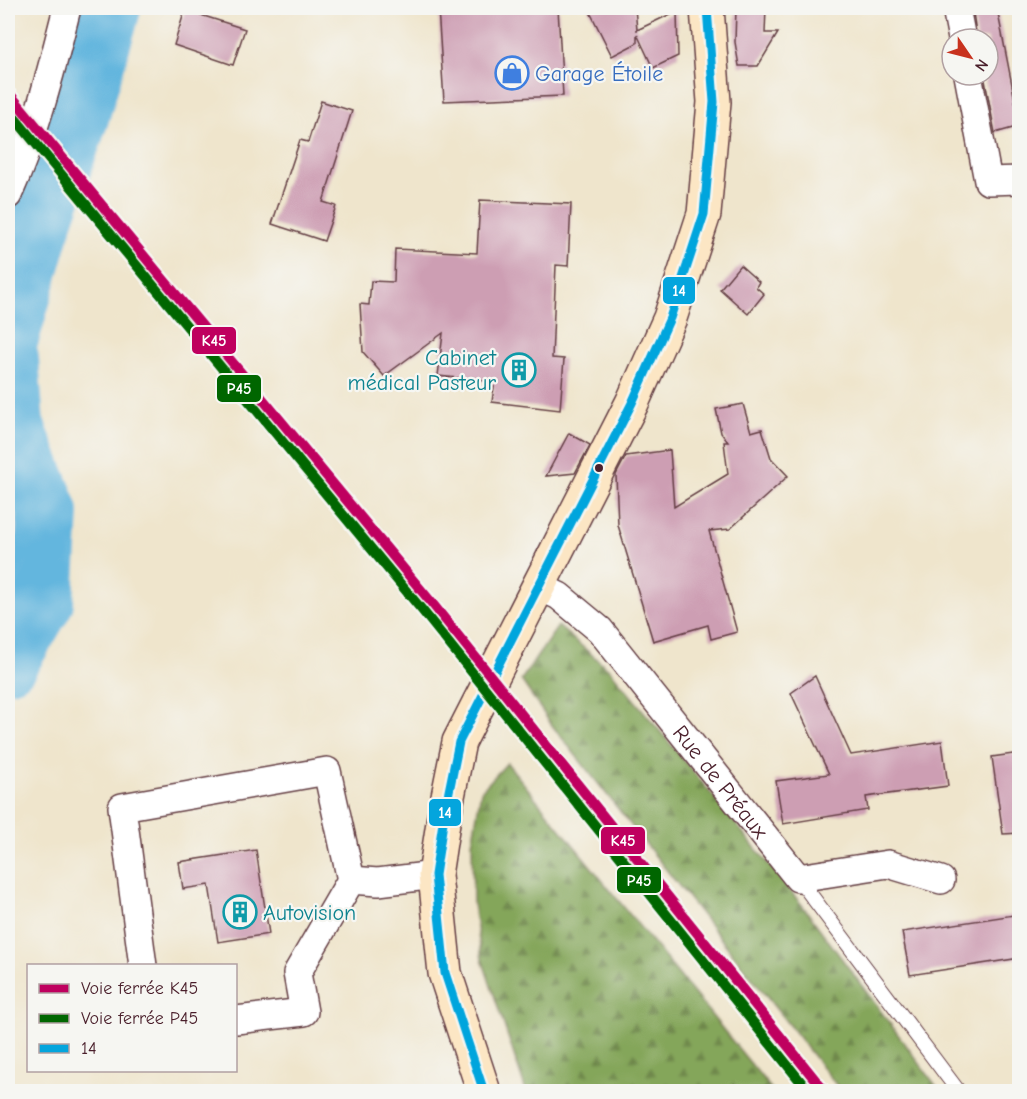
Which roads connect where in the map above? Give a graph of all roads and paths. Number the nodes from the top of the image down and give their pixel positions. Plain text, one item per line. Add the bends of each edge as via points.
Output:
1 (67, 8) edge
2 (706, 8) edge
3 (956, 8) edge
4 (960, 27) edge
5 (970, 87) edge
6 (1020, 180) edge
7 (8, 195) edge
8 (540, 587) junction
9 (435, 875) junction
10 (798, 878) junction
11 (351, 880) junction
12 (941, 880) dead end
13 (143, 964) edge
14 (237, 1020) edge
15 (484, 1092) edge
16 (959, 1092) edge

1 - 7 street via 47,92
2 - 8 street via 714,102 704,214 670,318
3 - 4 street
5 - 6 street via 988,181
8 - 9 street via 459,742
8 - 10 street, Rue de Préaux via 559,596 600,630
9 - 11 street via 378,882
9 - 15 street via 445,973
10 - 12 street via 888,864
10 - 16 lane
11 - 13 street via 327,771 122,807
11 - 14 street via 297,973 304,1011

